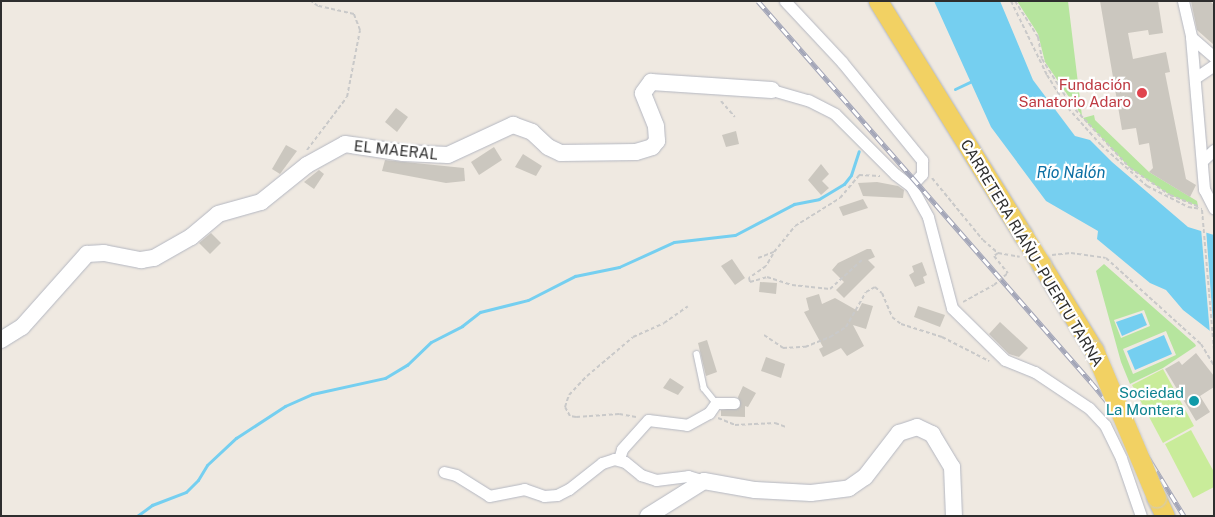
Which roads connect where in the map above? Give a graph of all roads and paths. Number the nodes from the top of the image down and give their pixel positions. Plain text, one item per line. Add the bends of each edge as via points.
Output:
1 (311, 1) edge
2 (785, 1) edge
3 (869, 1) edge
4 (878, 1) edge
5 (890, 1) edge
6 (1011, 1) edge
7 (1015, 1) edge
8 (1182, 1) edge
9 (896, 31) junction
10 (1191, 37) junction
11 (1214, 57) edge
12 (917, 64) junction
13 (1214, 65) edge
14 (1195, 78) junction
15 (708, 85) junction
16 (772, 90) joint
17 (734, 117) dead end
18 (1214, 150) edge
19 (1202, 161) junction
20 (307, 165) junction
21 (924, 169) junction
22 (907, 183) junction
23 (1208, 207) edge
24 (1202, 214) dead end
25 (774, 252) junction
26 (998, 253) junction
27 (758, 258) dead end
28 (863, 259) dead end
29 (1037, 259) junction
30 (688, 306) dead end
31 (952, 308) junction
32 (764, 335) dead end
33 (1, 340) edge
34 (1214, 349) edge
35 (697, 354) dead end
36 (993, 362) dead end
37 (1214, 366) edge
38 (716, 403) junction
39 (734, 403) dead end
40 (709, 413) junction
41 (642, 424) junction
42 (786, 427) dead end
43 (619, 459) junction
44 (444, 472) dead end
45 (704, 481) junction
46 (648, 516) edge
47 (954, 516) edge
48 (1141, 516) edge
49 (1165, 516) edge

1 - 20 path via 323,8 354,14 360,30 350,66 349,92 336,114 311,142
2 - 21 street via 848,70 922,160
3 - 9 main road
4 - 9 main road, CARRETERA RIAÑU - PUERTU TARNA
5 - 12 main road
6 - 23 path via 1047,75 1068,108 1101,145 1147,186 1188,207
7 - 23 path via 1038,37 1042,59 1071,105 1130,168 1170,195
8 - 10 street
9 - 12 main road, CARRETERA RIAÑU - PUERTU TARNA
10 - 11 street
10 - 14 street
12 - 29 main road, CARRETERA RIAÑU - PUERTU TARNA, bridge
13 - 14 street
14 - 19 street
15 - 16 street, EL MAERAL
15 - 17 path
15 - 20 street, EL MAERAL via 658,82 646,85 644,99 658,133 652,147 646,151 561,153 548,147 532,132 513,125 448,155 413,154 345,144
16 - 22 street via 808,100 835,114
18 - 19 street
19 - 23 street
20 - 33 street, EL MAERAL via 261,202 226,210 191,237 154,258 140,260 104,253 87,254 22,327
21 - 22 street
21 - 26 path
22 - 25 path via 858,175 840,198 795,226
22 - 31 street via 928,218
24 - 34 path
25 - 27 path
25 - 28 path via 766,266 749,278 750,282 767,277 792,286 830,289
26 - 29 path
26 - 31 path, bridge via 994,256 1008,273 994,285
29 - 37 path via 1071,253 1106,258 1201,344
29 - 49 main road, CARRETERA RIAÑU - PUERTU TARNA, bridge via 1094,350
30 - 41 path via 664,323 633,337 587,376 569,395 565,407 570,416 619,414 634,416
31 - 48 street via 1005,360 1035,372 1089,408 1105,425 1121,458
32 - 36 path via 783,348 805,347 830,337 846,326 866,292 874,288 882,293 892,317 901,324 934,334
35 - 38 lane via 704,388
38 - 39 street
38 - 40 street
40 - 41 street via 687,425 656,419
40 - 42 path via 735,425 775,423
41 - 43 street via 622,449
43 - 44 street via 602,463 570,489 550,496 524,489 489,496 456,475
43 - 45 street via 650,479 688,476
45 - 46 street
45 - 47 street via 755,490 811,493 848,488 865,477 899,432 917,427 932,434 949,460

